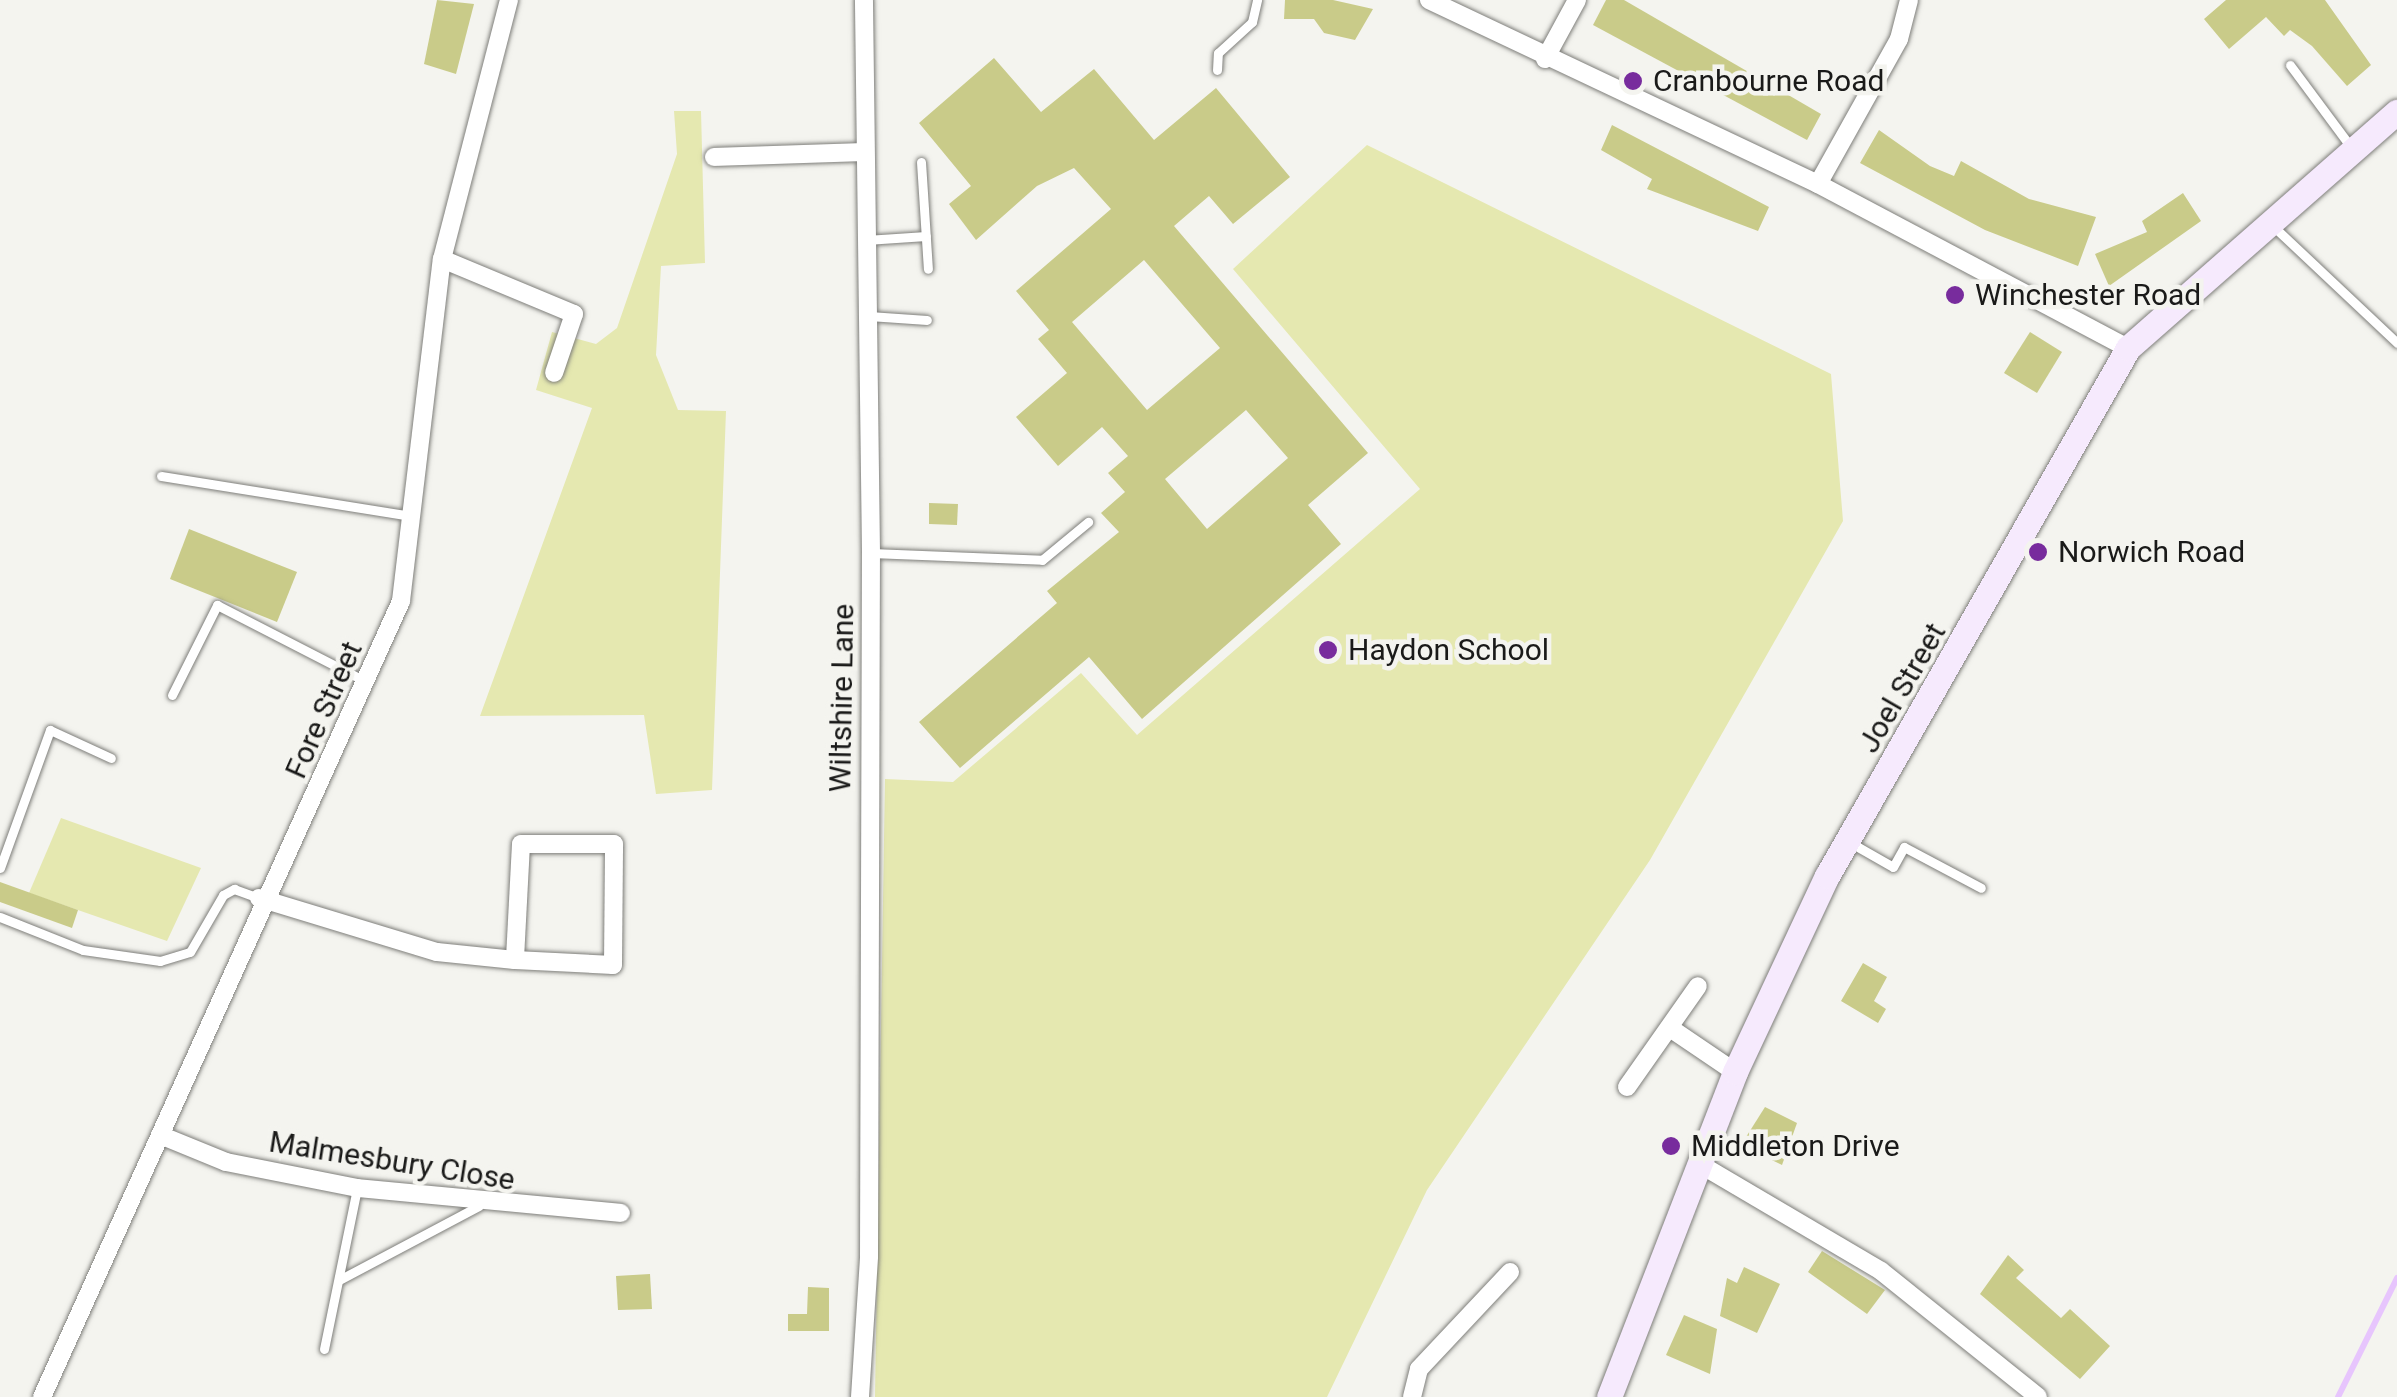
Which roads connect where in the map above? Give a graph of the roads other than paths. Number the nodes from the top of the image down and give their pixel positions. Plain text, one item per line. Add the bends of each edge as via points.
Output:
1 (509, 0) edge
2 (864, 0) edge
3 (1257, 0) edge
4 (1429, 0) edge
5 (1576, 0) edge
6 (1910, 0) edge
7 (1546, 59) junction
8 (2290, 65) dead end
9 (1217, 70) dead end
10 (2397, 112) edge
11 (2353, 150) junction
12 (863, 152) junction
13 (714, 157) dead end
14 (921, 162) dead end
15 (1818, 184) junction
16 (2270, 224) junction
17 (926, 236) junction
18 (866, 240) junction
19 (442, 260) junction
20 (928, 269) dead end
21 (870, 316) junction
22 (926, 320) dead end
23 (2397, 343) edge
24 (2128, 348) junction
25 (554, 373) dead end
26 (161, 476) dead end
27 (416, 517) junction
28 (1088, 522) dead end
29 (871, 553) junction
30 (369, 683) junction
31 (172, 695) dead end
32 (110, 758) dead end
33 (1848, 842) junction
34 (0, 868) edge
35 (1982, 888) dead end
36 (260, 898) junction
37 (0, 917) edge
38 (515, 960) junction
39 (1698, 986) dead end
40 (1670, 1028) junction
41 (1735, 1072) junction
42 (1627, 1087) dead end
43 (160, 1135) junction
44 (1698, 1162) junction
45 (358, 1188) junction
46 (479, 1206) junction
47 (620, 1213) dead end
48 (1510, 1272) dead end
49 (339, 1280) junction
50 (324, 1349) dead end
51 (42, 1397) edge
52 (860, 1397) edge
53 (1412, 1397) edge
54 (1609, 1397) edge
55 (2038, 1397) edge

1 - 19 street, Fore Street
2 - 12 street, Wiltshire Lane
3 - 9 lane via 1252,22 1218,54
4 - 7 street
5 - 7 street
6 - 15 street via 1899,39
7 - 15 street
8 - 11 lane
10 - 11 main road, Joel Street
11 - 16 main road, Joel Street
12 - 13 street
12 - 18 street, Wiltshire Lane
14 - 17 lane
15 - 24 street
16 - 23 lane
16 - 24 main road, Joel Street
17 - 18 lane
17 - 20 lane
18 - 21 street, Wiltshire Lane
19 - 25 street via 574,314
19 - 27 street, Fore Street
21 - 22 lane
21 - 29 street, Wiltshire Lane
24 - 33 main road, Joel Street
26 - 27 lane
27 - 30 street, Fore Street via 401,601
28 - 29 lane via 1042,560
29 - 52 street, Wiltshire Lane via 869,1256
30 - 31 lane via 217,605
30 - 36 street, Fore Street
32 - 34 lane via 50,730
33 - 35 lane via 1892,867 1904,847
33 - 41 main road, Joel Street
36 - 37 lane via 234,889 224,895 190,952 174,960 83,950
36 - 38 street via 437,952
36 - 43 street, Fore Street
38 - 38 street via 521,844 614,844 613,965
39 - 40 street
40 - 41 street
40 - 42 street
41 - 44 main road, Joel Street
43 - 45 street, Malmesbury Close via 226,1162
43 - 51 street, Fore Street
44 - 54 main road, Joel Street
44 - 55 street via 1882,1271
45 - 46 street, Malmesbury Close
45 - 49 lane
46 - 47 street, Malmesbury Close
46 - 49 lane
48 - 53 street via 1419,1369
49 - 50 lane

